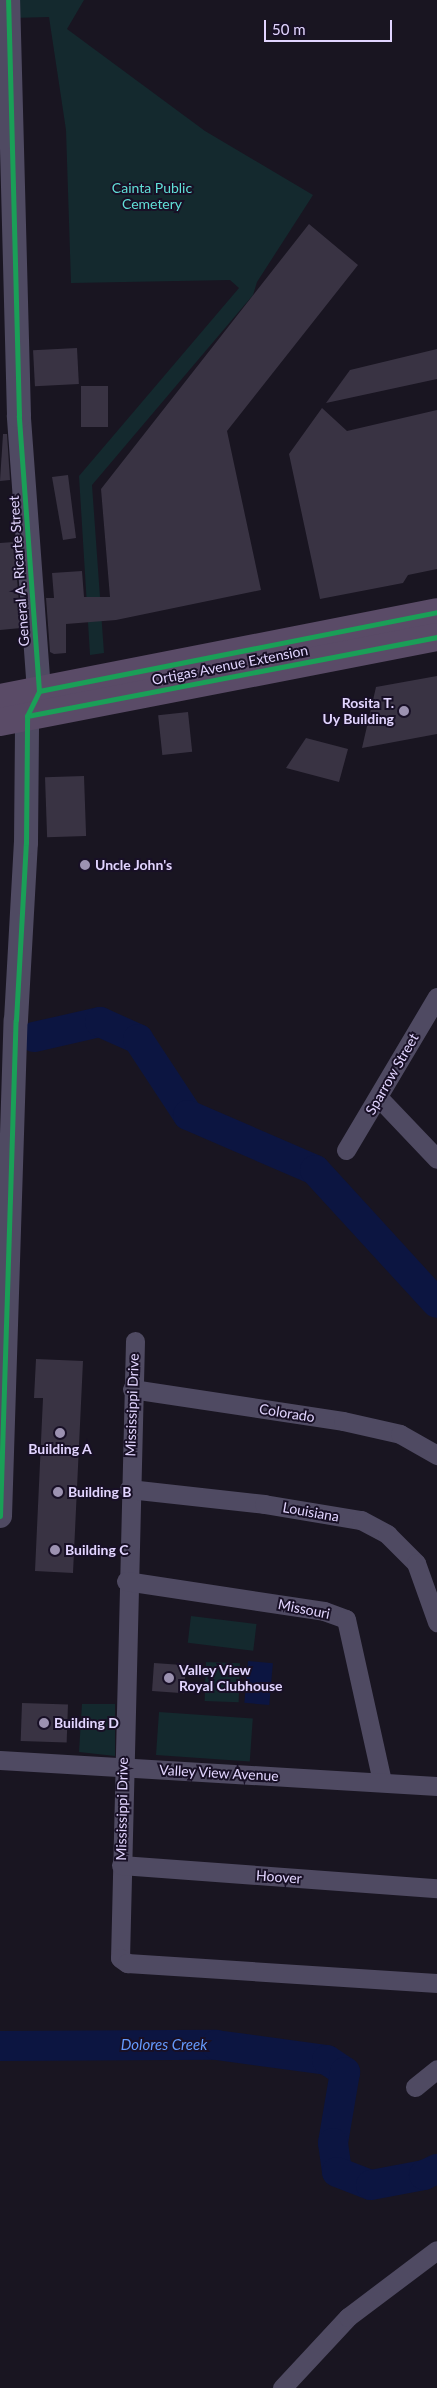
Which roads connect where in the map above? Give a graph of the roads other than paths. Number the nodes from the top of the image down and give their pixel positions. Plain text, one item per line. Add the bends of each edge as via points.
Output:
1 (8, 0) edge
2 (437, 612) edge
3 (437, 637) edge
4 (39, 691) junction
5 (0, 698) edge
6 (27, 716) junction
7 (0, 722) edge
8 (437, 997) edge
9 (379, 1098) junction
10 (346, 1150) dead end
11 (437, 1159) edge
12 (135, 1341) dead end
13 (132, 1389) junction
14 (437, 1455) edge
15 (128, 1489) junction
16 (0, 1516) edge
17 (126, 1581) junction
18 (437, 1622) edge
19 (0, 1760) edge
20 (122, 1768) junction
21 (382, 1782) junction
22 (437, 1786) edge
23 (121, 1865) junction
24 (437, 1888) edge
25 (437, 1983) edge
26 (437, 2069) edge
27 (415, 2087) dead end
28 (437, 2250) edge
29 (283, 2388) edge

1 - 4 street, General A. Ricarte Street via 19,416
2 - 4 main road, Ortigas Avenue Extension
3 - 6 main road, Ortigas Avenue Extension
4 - 5 main road, Ortigas Avenue Extension
4 - 6 street
6 - 7 main road, Ortigas Avenue Extension
6 - 16 street via 26,843 16,1020
8 - 9 street, Sparrow Street
9 - 10 street, Sparrow Street
9 - 11 street
12 - 13 street, Mississippi Drive
13 - 14 street, Colorado via 343,1421 400,1434
13 - 15 street, Mississippi Drive
15 - 17 street, Mississippi Drive
15 - 18 street, Louisiana via 264,1504 361,1520 387,1534 416,1563
17 - 20 street, Mississippi Drive
17 - 21 street, Missouri via 324,1610 346,1620
19 - 20 street, Valley View Avenue
20 - 21 street, Valley View Avenue
20 - 23 street, Mississippi Drive
21 - 22 street, Valley View Avenue
23 - 24 street, Hoover
23 - 25 street, Mississippi Drive via 118,1949 120,1958 127,1963
26 - 27 street
28 - 29 street via 348,2317

